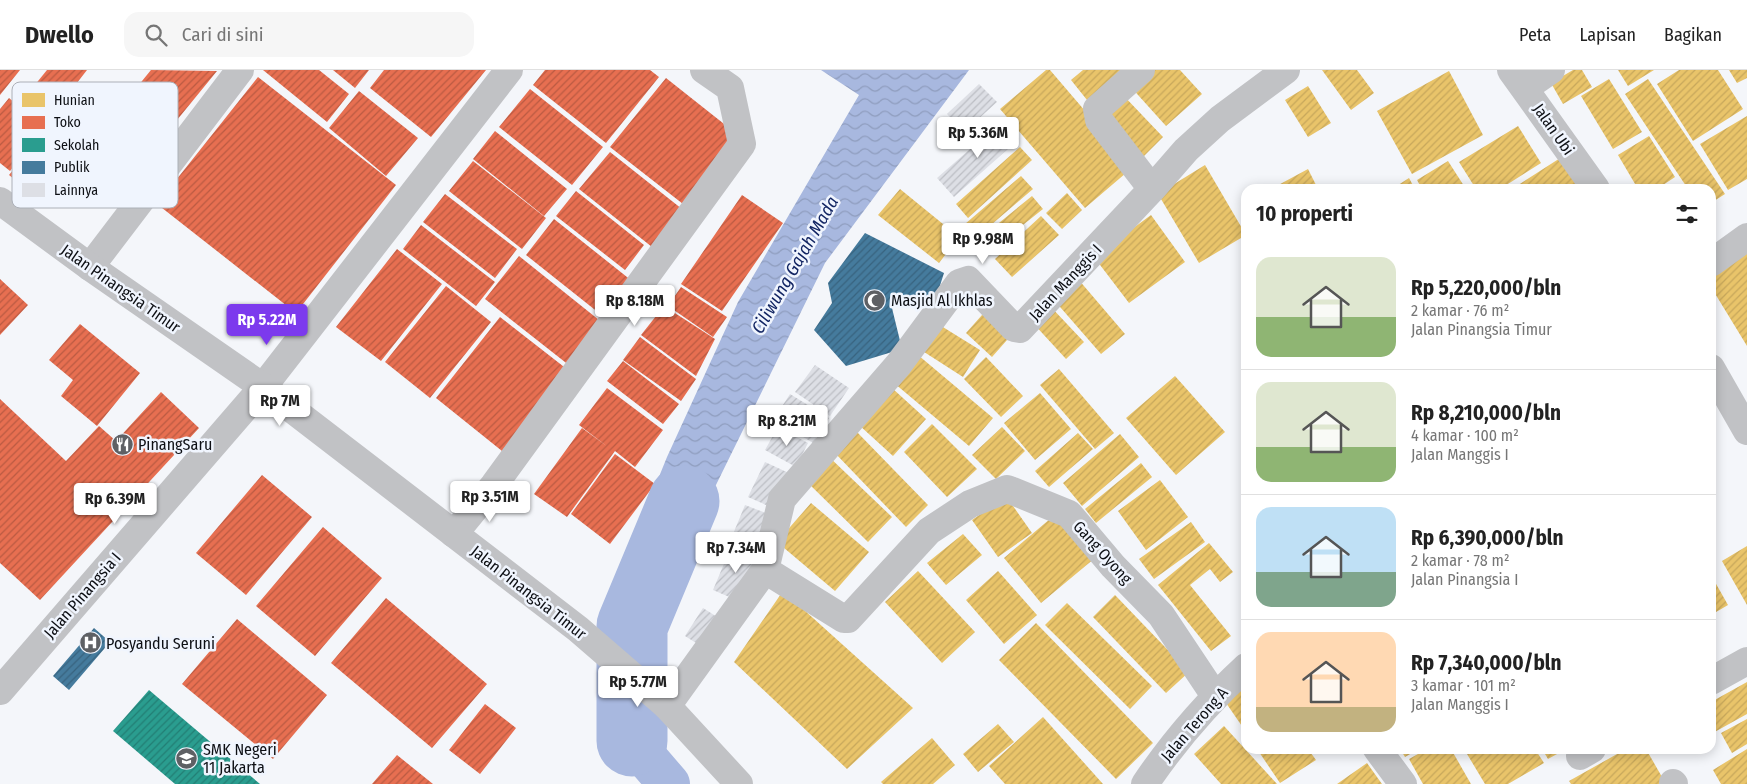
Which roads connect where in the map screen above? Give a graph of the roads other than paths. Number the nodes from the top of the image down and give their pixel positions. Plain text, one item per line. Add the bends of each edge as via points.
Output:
1 (240, 70) edge
2 (509, 70) edge
3 (704, 70) edge
4 (1141, 70) edge
5 (1286, 70) edge
6 (1551, 70) edge
7 (1518, 79) edge
8 (178, 151) edge
9 (1592, 184) edge
10 (1152, 189) junction
11 (0, 201) edge
12 (135, 208) edge
13 (1747, 236) edge
14 (1716, 259) edge
15 (90, 267) junction
16 (1716, 377) edge
17 (263, 386) junction
18 (1747, 431) edge
19 (454, 534) junction
20 (765, 570) junction
21 (1747, 661) edge
22 (1241, 672) edge
23 (1716, 678) edge
24 (0, 691) edge
25 (1215, 696) junction
26 (667, 706) junction
27 (1381, 754) edge
28 (739, 784) edge
29 (1145, 784) edge
30 (1404, 784) edge

1 - 8 street
2 - 17 street, Jalan Pinangsia I
3 - 19 street via 730,88 742,144 494,485
4 - 10 street via 1098,109 1099,120
5 - 10 street, Jalan Manggis I via 1220,119 1186,150
6 - 7 street
7 - 9 street, Jalan Ubi
10 - 20 street, Jalan Manggis I via 1020,329 1014,328 968,280 959,283 899,364 782,499
11 - 15 street, Jalan Pinangsia Timur
12 - 15 street
13 - 14 street
15 - 17 street, Jalan Pinangsia Timur
16 - 18 street
17 - 19 street, Jalan Pinangsia Timur
17 - 24 street, Jalan Pinangsia I
19 - 26 street, Jalan Pinangsia Timur via 578,630
20 - 25 street, Gang Oyong via 844,620 848,619 929,532 970,504 1007,489 1069,514 1112,566 1161,615
20 - 26 street, Jalan Manggis I
21 - 23 street
22 - 25 street, Jalan Terong A
25 - 29 street, Jalan Terong A
26 - 28 street, Jalan Pinangsia Timur
27 - 30 street

